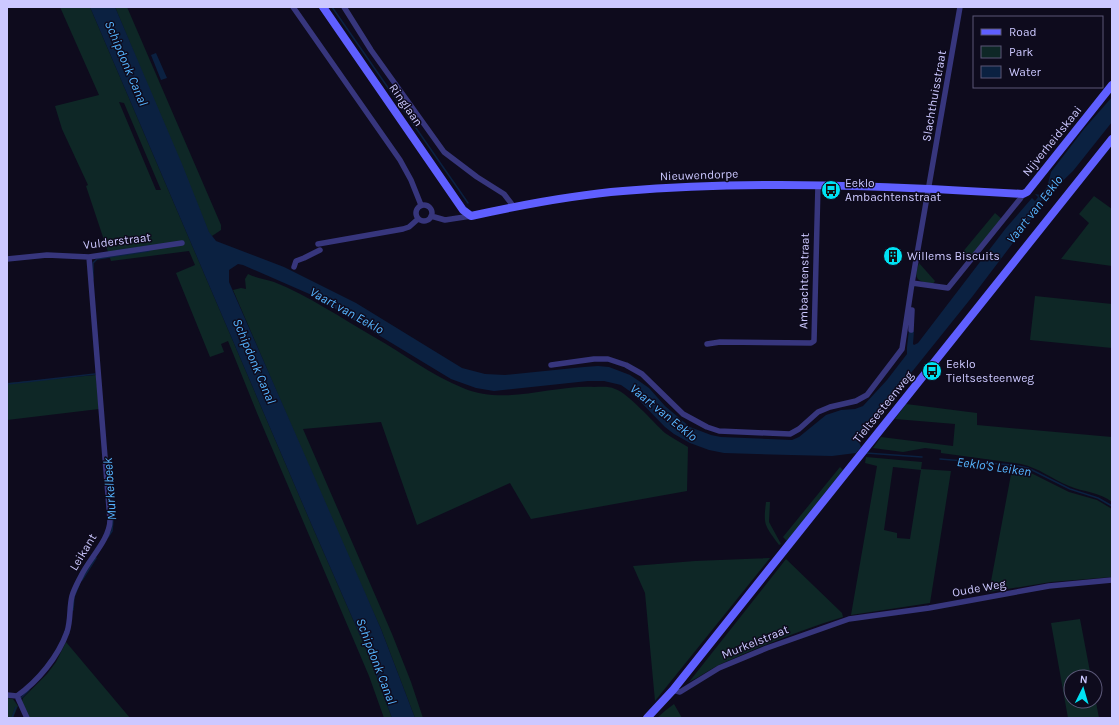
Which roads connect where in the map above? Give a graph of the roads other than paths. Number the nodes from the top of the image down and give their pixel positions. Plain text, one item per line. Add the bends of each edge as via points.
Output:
1 (293, 7) edge
2 (323, 7) edge
3 (344, 7) edge
4 (960, 7) edge
5 (1112, 85) edge
6 (1112, 140) edge
7 (818, 185) junction
8 (929, 188) junction
9 (1023, 194) junction
10 (421, 205) junction
11 (514, 207) junction
12 (431, 216) junction
13 (471, 216) junction
14 (418, 219) junction
15 (182, 243) dead end
16 (89, 257) junction
17 (7, 259) edge
18 (294, 267) dead end
19 (912, 283) junction
20 (908, 310) junction
21 (911, 330) dead end
22 (707, 344) dead end
23 (551, 365) dead end
24 (1112, 580) edge
25 (849, 619) joint
26 (673, 690) junction
27 (7, 695) edge
28 (17, 696) junction
29 (27, 718) edge
30 (647, 718) edge

1 - 10 street via 400,160
2 - 13 main road, Ringlaan via 463,210
3 - 11 street, Ringlaan via 371,50 444,152 504,194
4 - 8 street, Slachthuisstraat
5 - 9 main road, Nijverheidskaai
6 - 26 main road, Tieltsesteenweg
7 - 8 main road, Nieuwendorpe
7 - 11 main road, Nieuwendorpe via 623,191
7 - 22 street, Ambachtenstraat via 814,341
8 - 9 main road, Nijverheidskaai
8 - 19 street, Slachthuisstraat
9 - 19 street via 948,288
10 - 12 street via 430,208
10 - 14 street via 416,211
11 - 13 main road, Nieuwendorpe
12 - 13 street via 446,220
12 - 14 street via 427,220
14 - 18 street via 403,229 319,247 296,261
15 - 16 street, Vulderstraat
16 - 17 street, Vulderstraat via 47,255
16 - 28 street, Leikant via 110,529 72,595 69,623 61,645 46,667 25,691
19 - 20 street, Slachthuisstraat
20 - 21 street via 912,310
20 - 23 street, Slachthuisstraat via 902,349 867,395 856,401 818,412 790,434 719,431 707,427 683,414 642,374 626,365 594,359
24 - 25 street, Oude Weg via 1049,586 929,608
25 - 26 street, Murkelstraat via 719,668 680,692
26 - 30 main road, Tieltsesteenweg
27 - 28 street
28 - 29 street

